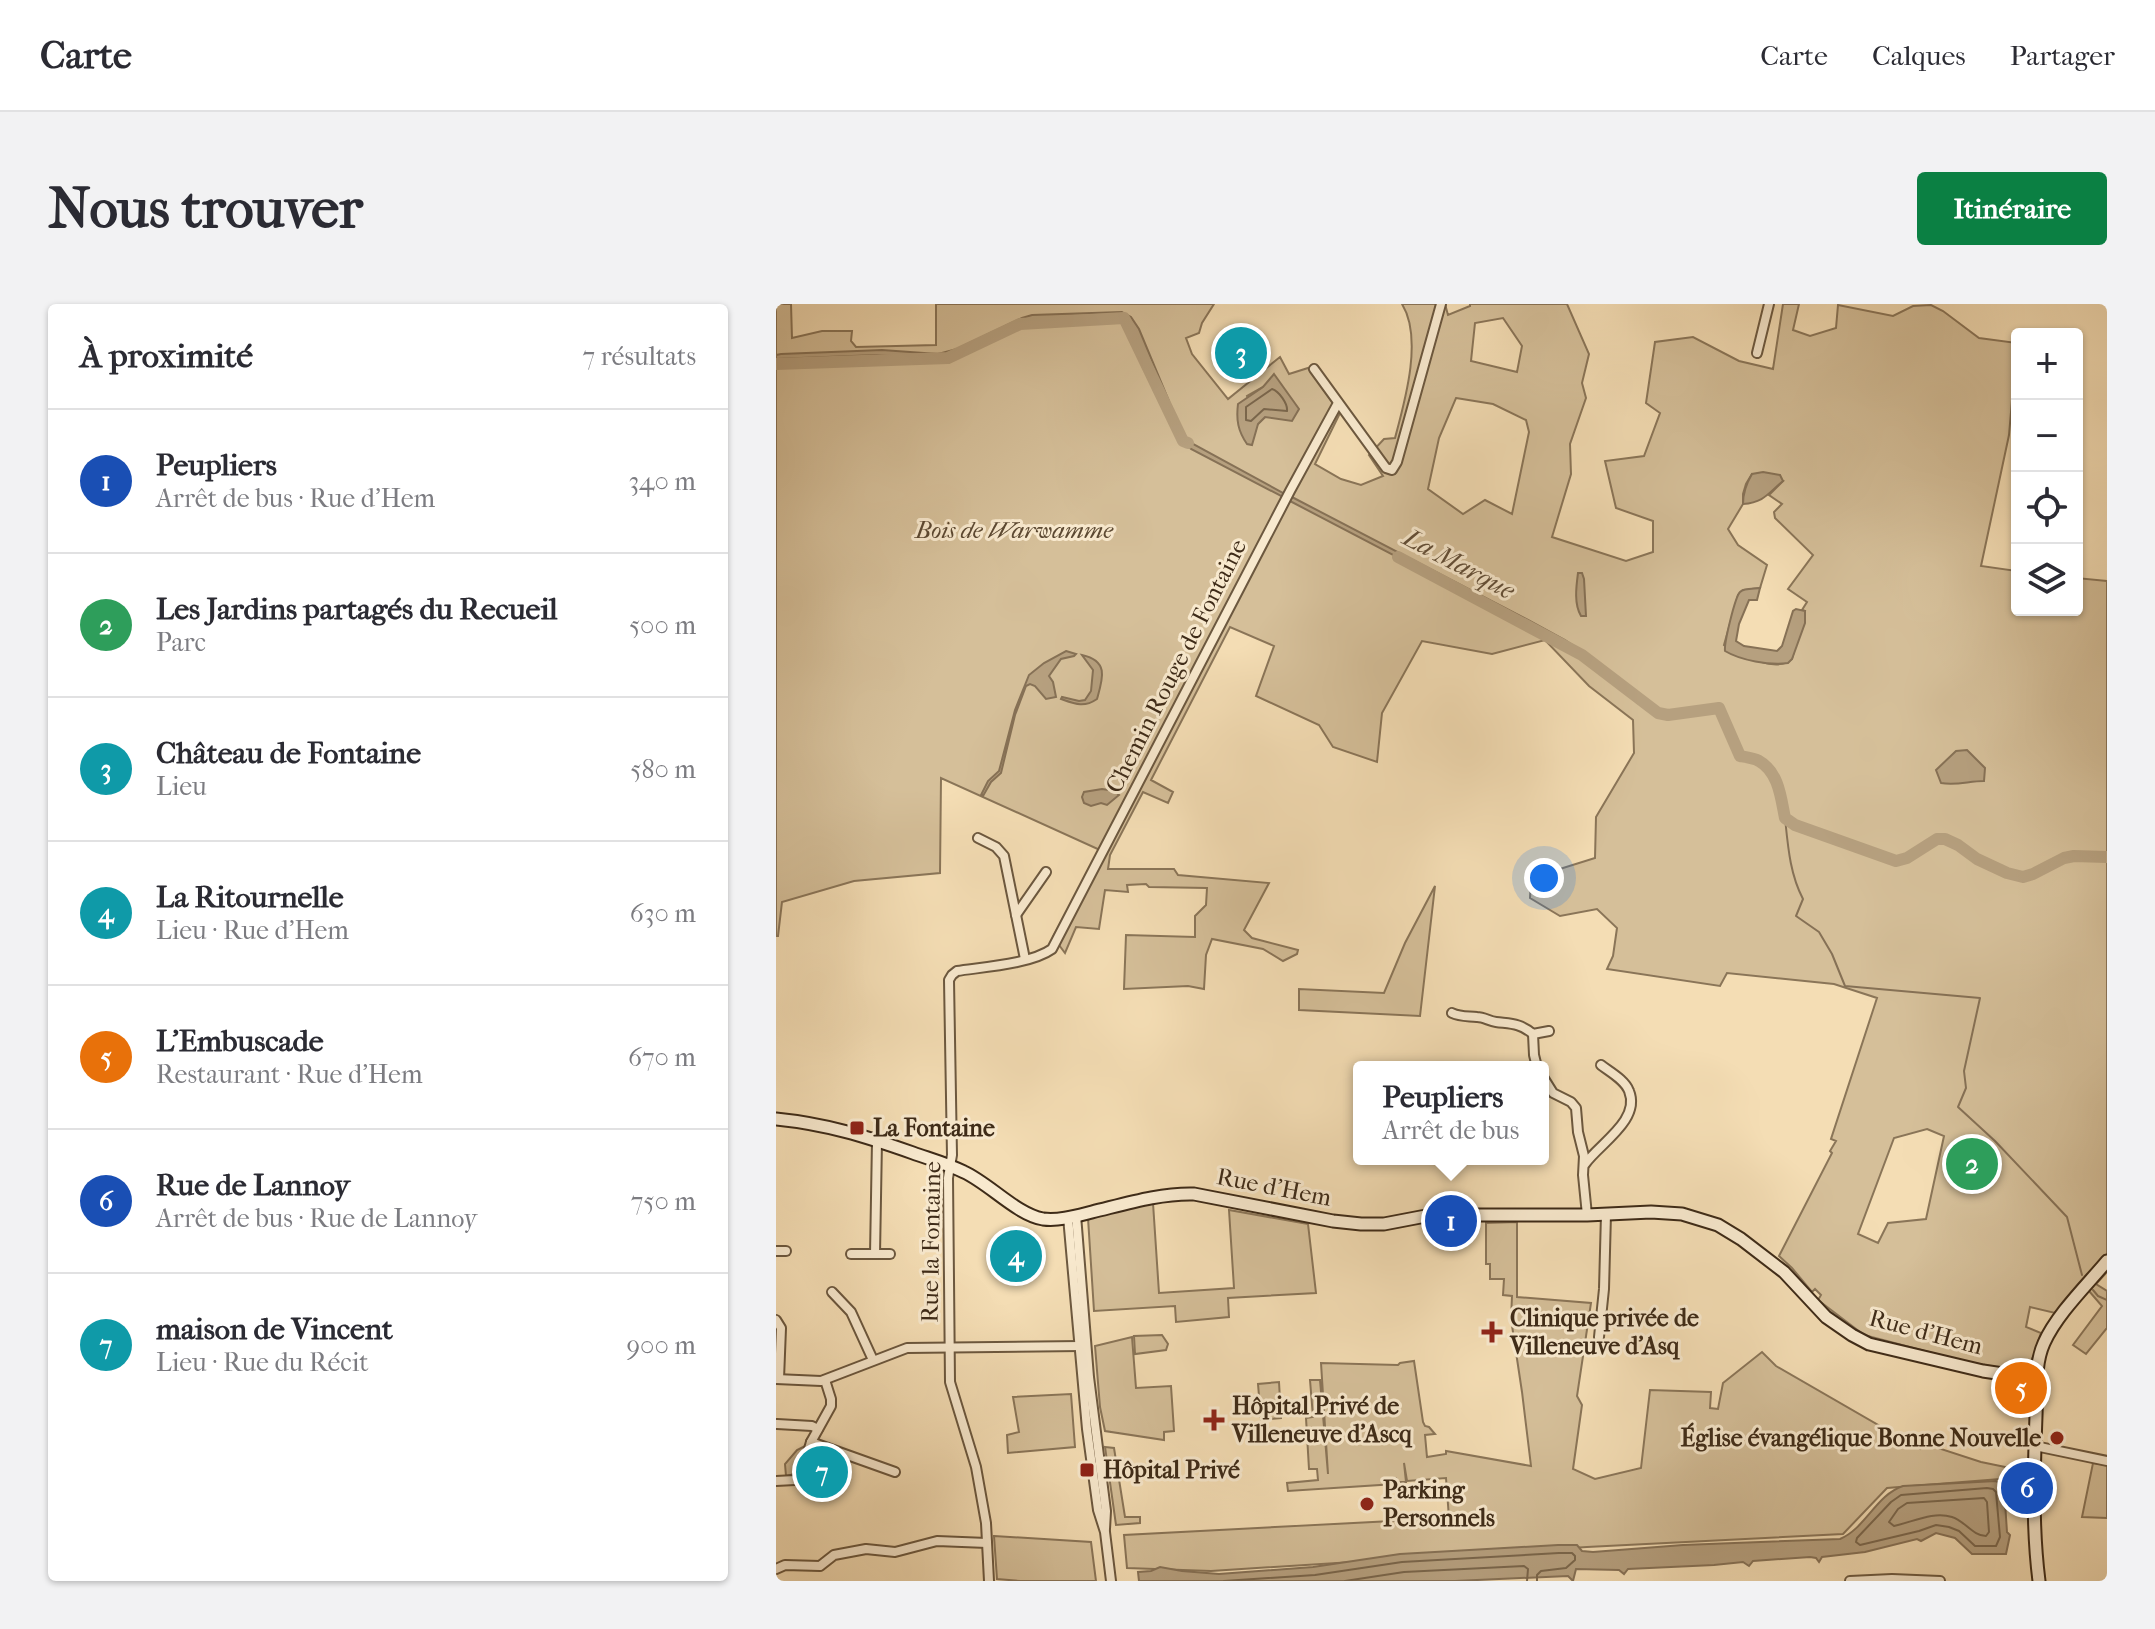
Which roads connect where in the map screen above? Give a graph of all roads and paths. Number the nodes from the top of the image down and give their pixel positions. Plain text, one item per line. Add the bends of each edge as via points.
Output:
1 (1441, 304) edge
2 (1769, 304) edge
3 (1757, 353) dead end
4 (1314, 369) dead end
5 (1338, 403) junction
6 (978, 838) dead end
7 (1046, 872) dead end
8 (1016, 915) junction
9 (1052, 949) joint
10 (1025, 959) junction
11 (1452, 1013) dead end
12 (1549, 1031) dead end
13 (1533, 1034) junction
14 (1536, 1061) edge
15 (1601, 1065) dead end
16 (1549, 1087) edge
17 (776, 1119) edge
18 (877, 1141) junction
19 (1584, 1164) junction
20 (950, 1166) junction
21 (1606, 1214) junction
22 (1587, 1215) junction
23 (1072, 1216) junction
24 (851, 1254) dead end
25 (875, 1254) junction
26 (890, 1254) dead end
27 (2107, 1261) edge
28 (832, 1292) dead end
29 (776, 1320) edge
30 (1599, 1337) dead end
31 (1082, 1346) junction
32 (949, 1347) junction
33 (873, 1360) junction
34 (778, 1379) edge
35 (2037, 1379) junction
36 (825, 1380) junction
37 (777, 1424) edge
38 (818, 1429) junction
39 (811, 1442) junction
40 (2035, 1446) junction
41 (2107, 1461) edge
42 (895, 1472) dead end
43 (776, 1481) edge
44 (987, 1543) junction
45 (776, 1569) edge
46 (989, 1581) edge
47 (1111, 1581) edge
48 (1850, 1581) edge
49 (1940, 1581) edge
50 (2039, 1581) edge

1 - 5 street via 1394,469 1386,468
2 - 3 street
4 - 5 street
5 - 9 street, Chemin Rouge de Fontaine
6 - 8 street via 1004,856
7 - 8 street
8 - 10 street
9 - 10 street, Rue la Fontaine
10 - 20 street, Rue la Fontaine via 957,971 950,977
11 - 13 street via 1515,1023
12 - 13 street
13 - 14 street
15 - 19 street via 1628,1089 1630,1103 1619,1129
16 - 19 street via 1574,1105
17 - 18 street, Rue d'Hem via 825,1125
18 - 20 street, Rue d'Hem
18 - 25 street
19 - 22 street
20 - 23 street, Rue d'Hem via 1031,1215
20 - 32 street, Rue la Fontaine
21 - 22 street, Rue d'Hem
21 - 30 street
21 - 35 street, Rue d'Hem via 1672,1213 1710,1222 1776,1265 1826,1317 1864,1342
22 - 23 street, Rue d'Hem via 1441,1214 1361,1224 1181,1194
23 - 31 street
24 - 25 street
25 - 26 street
27 - 35 street via 2046,1339
28 - 33 street via 854,1317
29 - 34 street via 781,1328
31 - 32 street
31 - 47 street
32 - 33 street via 904,1348
32 - 44 street, Rue la Fontaine via 950,1387 976,1467
33 - 36 street
34 - 36 street
35 - 40 street
36 - 38 street via 831,1406
37 - 38 street
38 - 39 street
39 - 42 street
39 - 43 street via 801,1476
40 - 41 street
40 - 50 street via 2033,1520
44 - 45 street via 937,1541 895,1552 870,1549 834,1555 820,1566
44 - 46 street, Rue la Fontaine
48 - 49 street

